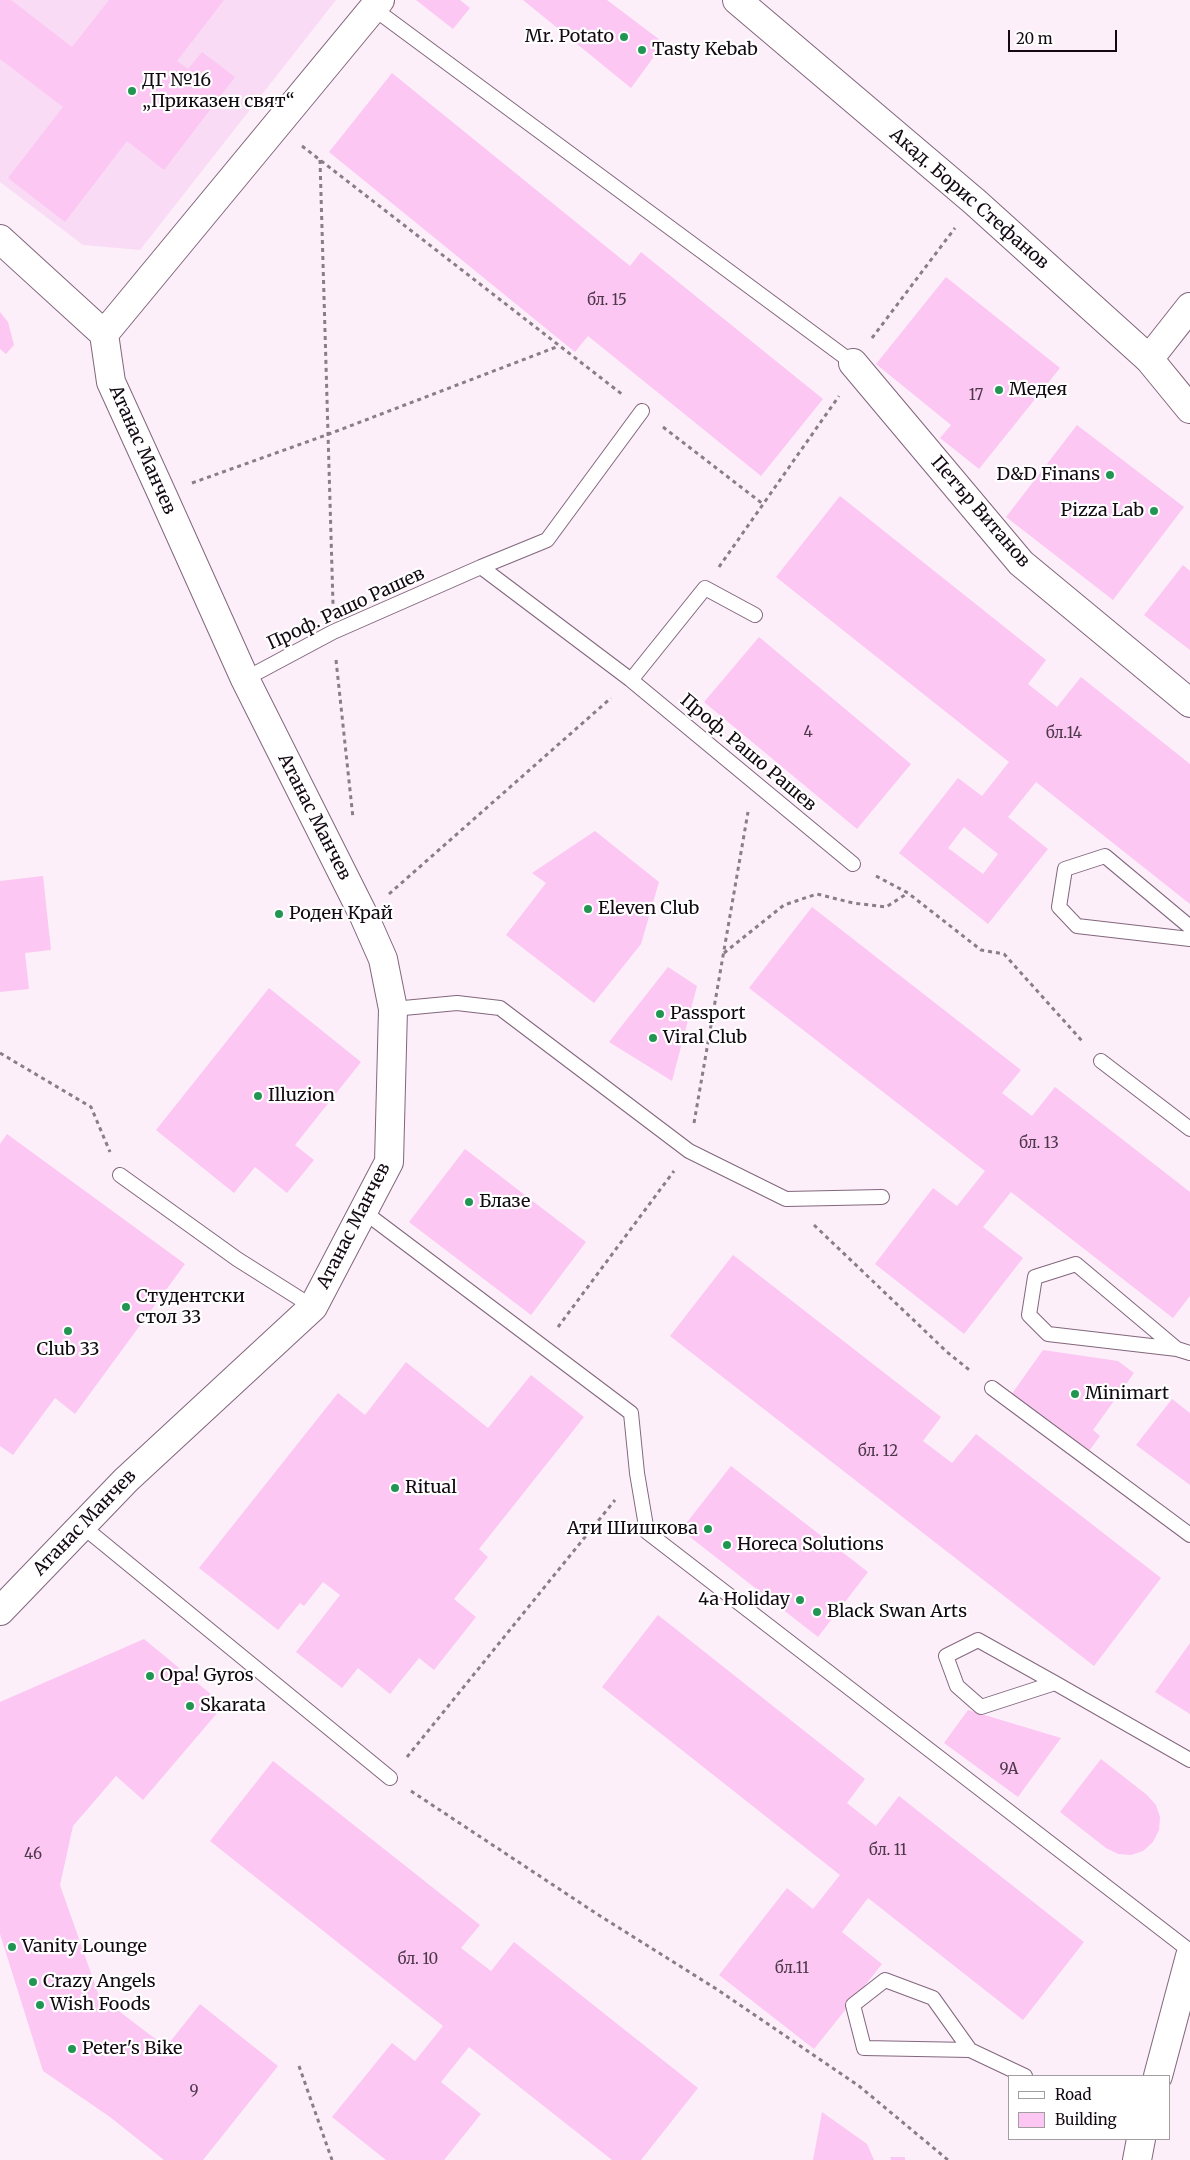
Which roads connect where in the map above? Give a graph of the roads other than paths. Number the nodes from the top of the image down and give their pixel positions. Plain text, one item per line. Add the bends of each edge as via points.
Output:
1 (737, 0) edge
2 (377, 4) edge
3 (0, 239) edge
4 (1190, 306) edge
5 (104, 334) junction
6 (1149, 359) junction
7 (853, 363) joint
8 (1190, 409) edge
9 (642, 410) road end
10 (481, 567) junction
11 (755, 615) dead end
12 (245, 679) junction
13 (631, 680) junction
14 (1190, 704) edge
15 (853, 864) road end
16 (1190, 927) edge
17 (1190, 939) edge
18 (393, 1009) junction
19 (1101, 1061) road end
20 (1190, 1129) edge
21 (120, 1175) road end
22 (882, 1197) dead end
23 (363, 1211) junction
24 (313, 1307) junction
25 (1184, 1351) edge
26 (992, 1388) road end
27 (81, 1525) junction
28 (1190, 1535) edge
29 (0, 1611) edge
30 (1055, 1683) junction
31 (1190, 1760) edge
32 (390, 1778) road end
33 (1190, 1951) edge
34 (1190, 1956) edge
35 (970, 2050) junction
36 (1023, 2075) edge
37 (1158, 2075) edge
38 (1141, 2140) edge
39 (1137, 2160) edge

1 - 6 street, Акад. Борис Стефанов via 974,202
2 - 5 street
2 - 7 lane
3 - 5 street
4 - 6 street
5 - 12 street, Атанас Манчев via 111,382
6 - 8 street, Акад. Борис Стефанов
7 - 14 street, Петър Витанов via 1021,563
9 - 10 lane via 547,540
10 - 12 lane, Проф. Рашо Рашев via 333,632
10 - 13 lane, Проф. Рашо Рашев
11 - 13 lane via 705,588
12 - 18 street, Атанас Манчев via 364,916 383,959
13 - 15 lane, Проф. Рашо Рашев
16 - 17 lane via 1105,856 1065,868 1059,907 1077,926
18 - 22 lane via 457,1003 500,1008 690,1151 786,1199
18 - 23 street, Атанас Манчев via 389,1162
19 - 20 lane
21 - 24 lane via 238,1259
23 - 24 street, Атанас Манчев
23 - 33 lane via 631,1413 647,1532
24 - 27 street, Атанас Манчев
25 - 25 lane via 1076,1264 1035,1277 1030,1314 1048,1334
26 - 28 lane
27 - 29 street, Атанас Манчев
27 - 32 lane
30 - 30 lane via 978,1640 946,1656 957,1686 981,1707
30 - 31 lane
34 - 37 street
35 - 35 lane via 933,1998 885,1980 853,2005 864,2048
35 - 36 lane
38 - 39 street

